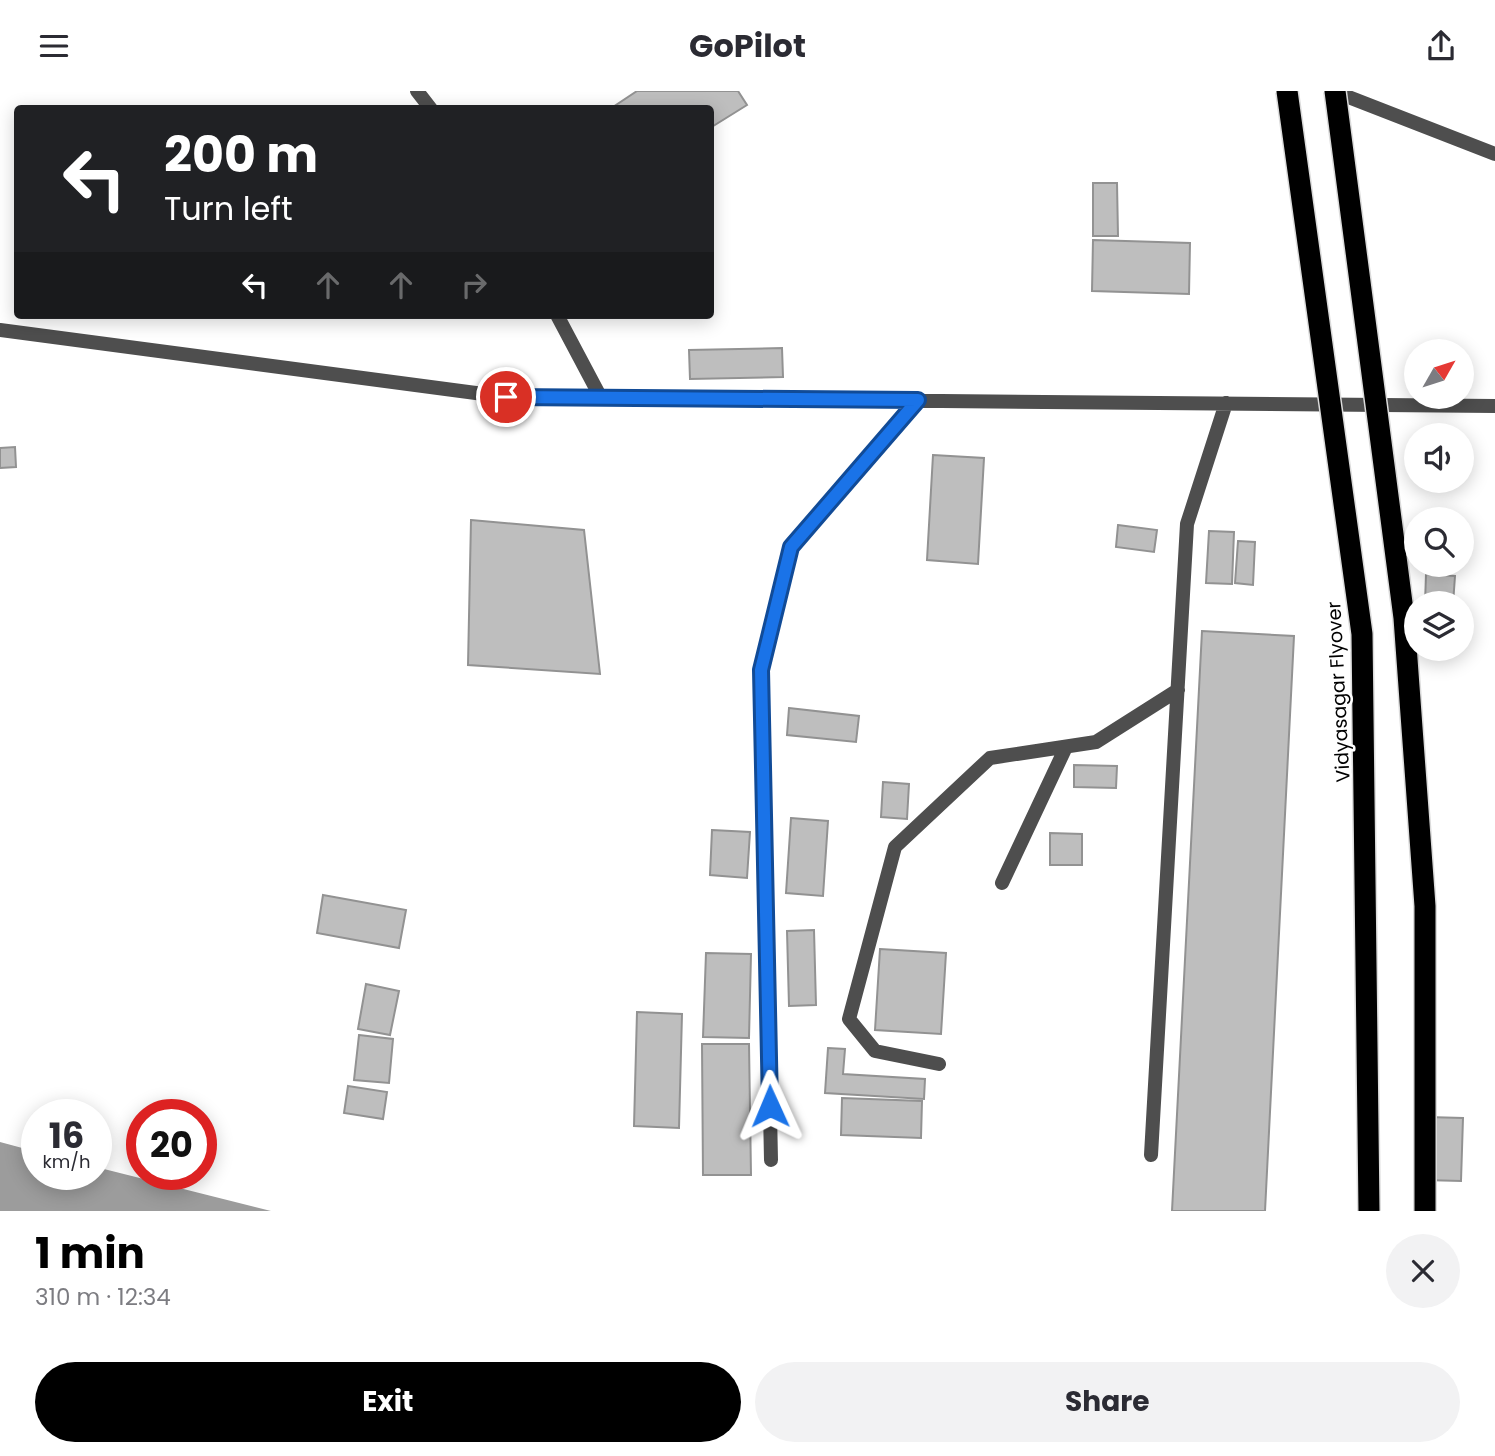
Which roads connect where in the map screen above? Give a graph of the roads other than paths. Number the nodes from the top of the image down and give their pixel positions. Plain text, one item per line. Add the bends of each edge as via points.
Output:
1 (416, 91) edge
2 (1287, 91) edge
3 (1334, 91) edge
4 (428, 105) edge
5 (1495, 154) edge
6 (559, 319) edge
7 (0, 330) edge
8 (601, 398) junction
9 (918, 400) junction
10 (1226, 403) junction
11 (1495, 406) edge
12 (1178, 690) junction
13 (1066, 747) junction
14 (1002, 883) dead end
15 (939, 1064) dead end
16 (1151, 1155) dead end
17 (771, 1160) dead end
18 (1369, 1211) edge
19 (1425, 1211) edge

1 - 4 street
2 - 18 highway, Vidyasagar Flyover, bridge via 1362,634
3 - 5 street
3 - 19 highway, bridge via 1404,618 1425,906
6 - 8 street
7 - 8 street via 506,397
8 - 9 street
9 - 10 street
9 - 17 street via 791,547 761,670
10 - 11 street
10 - 12 street via 1187,524
12 - 13 street via 1096,742
12 - 16 street
13 - 14 street
13 - 15 street via 990,758 895,847 849,1019 875,1051

